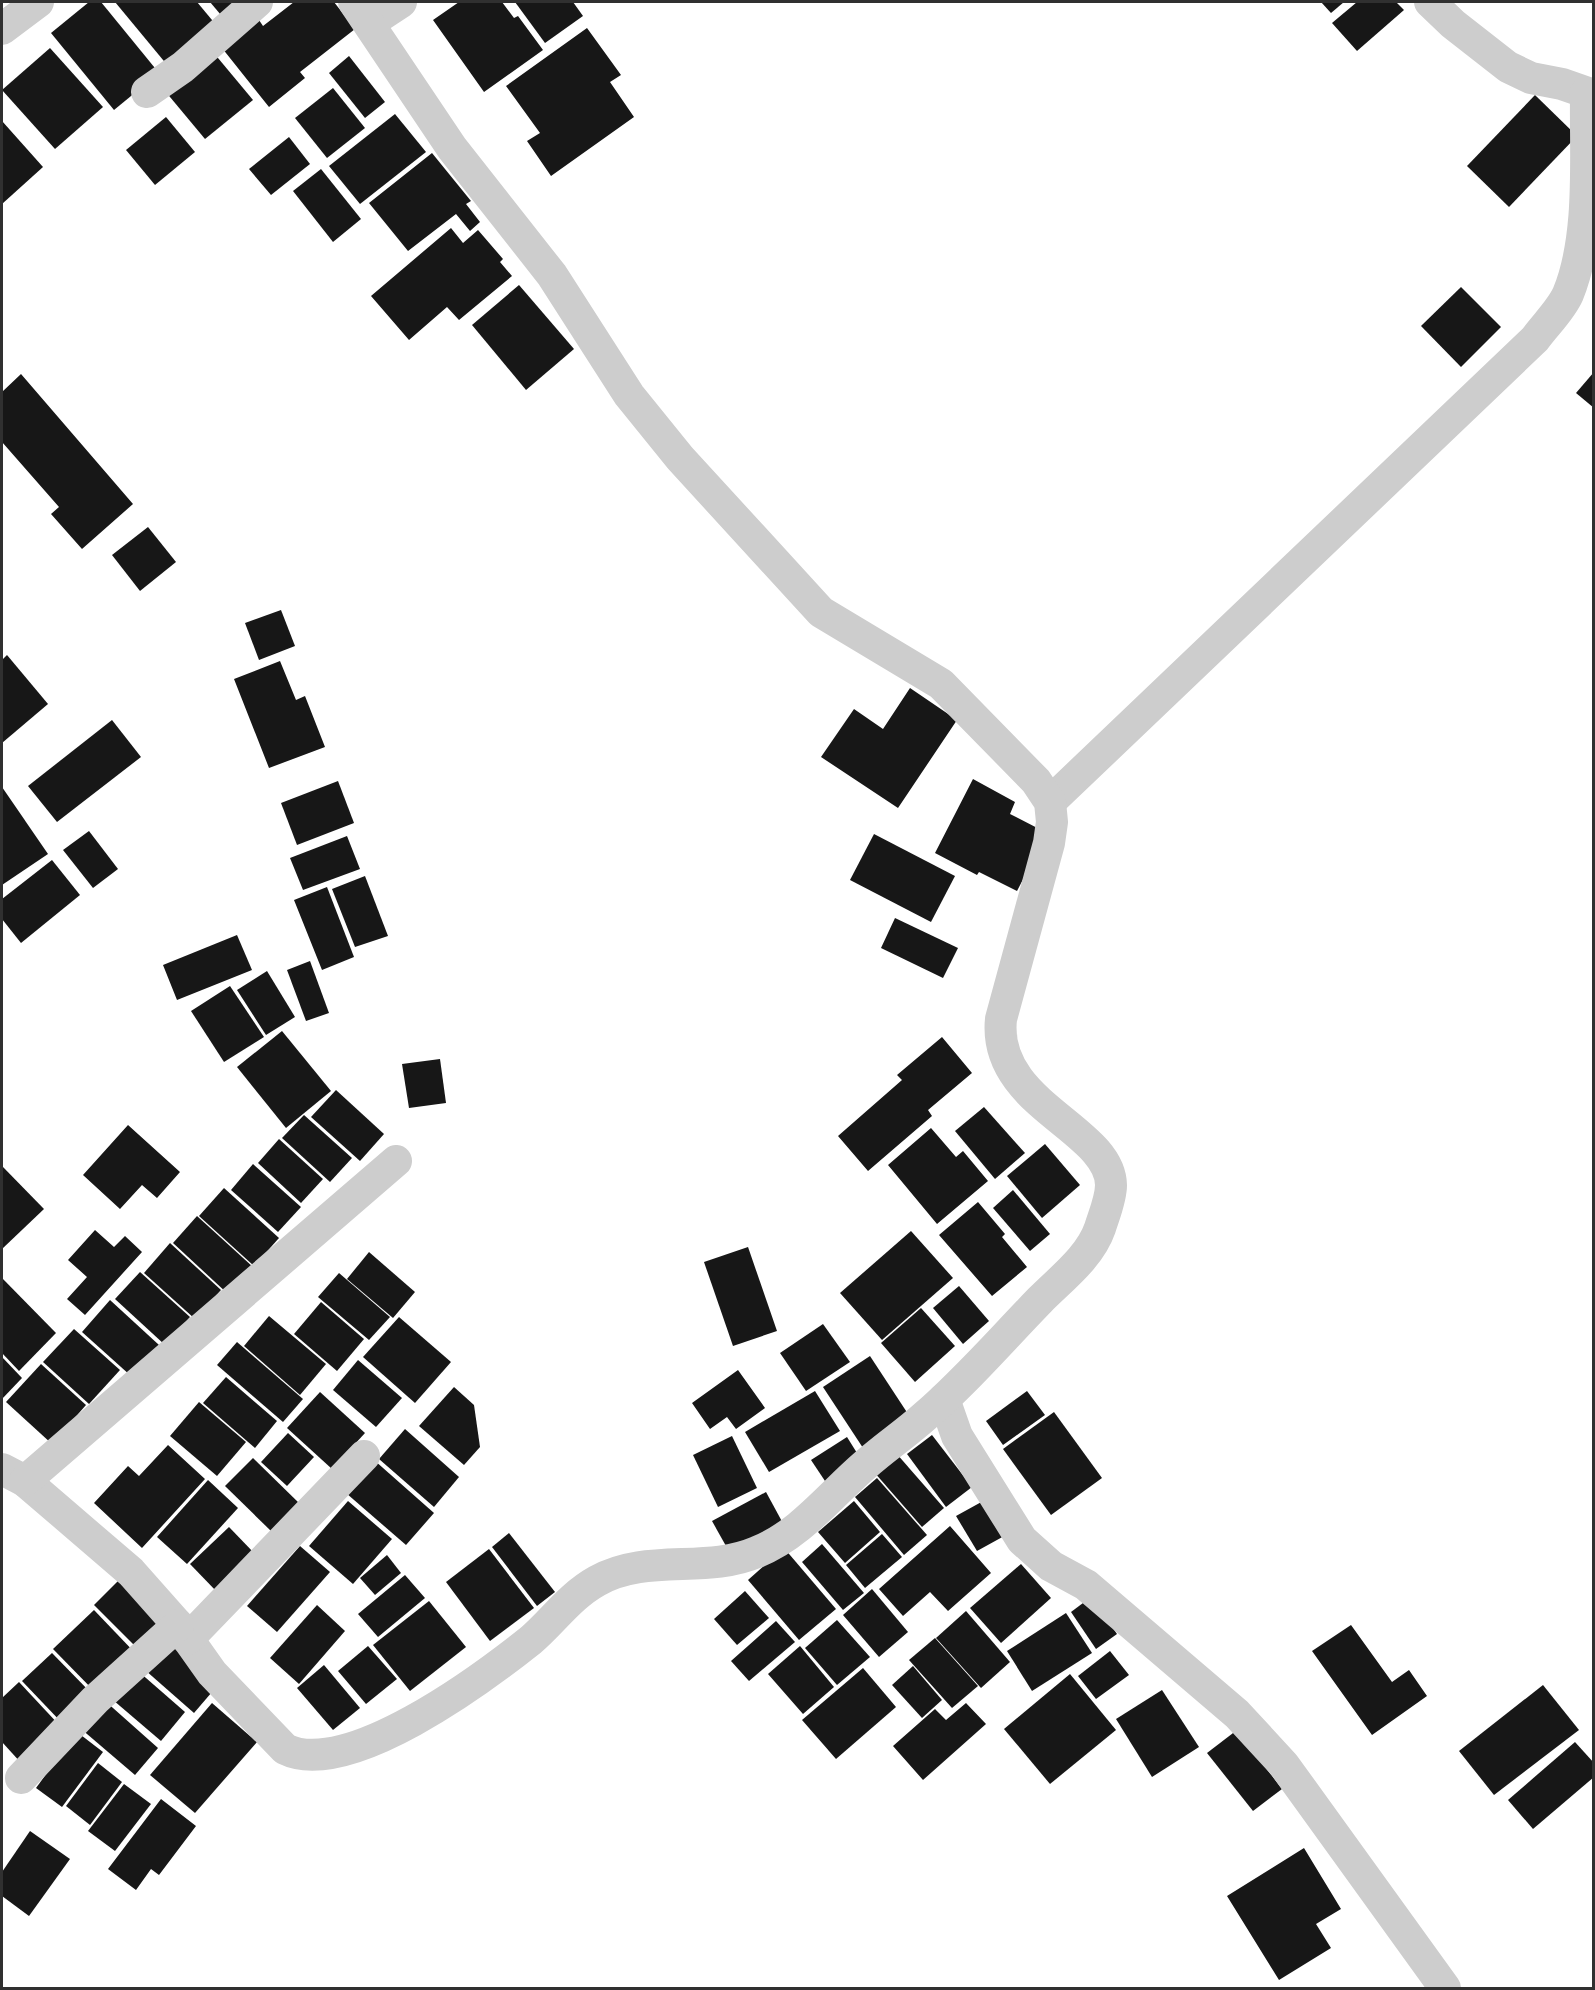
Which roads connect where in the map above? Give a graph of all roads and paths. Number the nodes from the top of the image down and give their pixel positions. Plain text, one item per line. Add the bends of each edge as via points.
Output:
1 (38, 2) edge
2 (257, 2) edge
3 (401, 2) edge
4 (1430, 2) edge
5 (361, 12) edge
6 (2, 29) edge
7 (147, 92) dead end
8 (1590, 94) edge
9 (1050, 802) junction
10 (396, 1161) dead end
11 (944, 1399) junction
12 (364, 1456) dead end
13 (13, 1475) edge
14 (183, 1632) junction
15 (21, 1778) dead end
16 (1445, 1989) edge

1 - 6 street
2 - 7 street via 183,67
3 - 5 street
4 - 8 street via 1508,67 1531,78
5 - 9 street via 452,148 552,275 629,395 680,458 821,612 941,684 1036,782
8 - 9 street via 1583,226 1576,261 1567,295 1535,339
9 - 11 street via 1049,843 999,1037 1005,1059 1023,1087 1101,1157 1111,1185 1092,1247
10 - 13 street
11 - 14 street via 882,1449 786,1537 728,1563 657,1565 618,1571 595,1582 569,1601 532,1638 430,1710 384,1737 336,1753 313,1756 285,1749 212,1673
11 - 16 street via 957,1436 1022,1540 1051,1566 1086,1585 1237,1714 1284,1765
12 - 14 street
13 - 14 street via 131,1572
14 - 15 street via 95,1700

